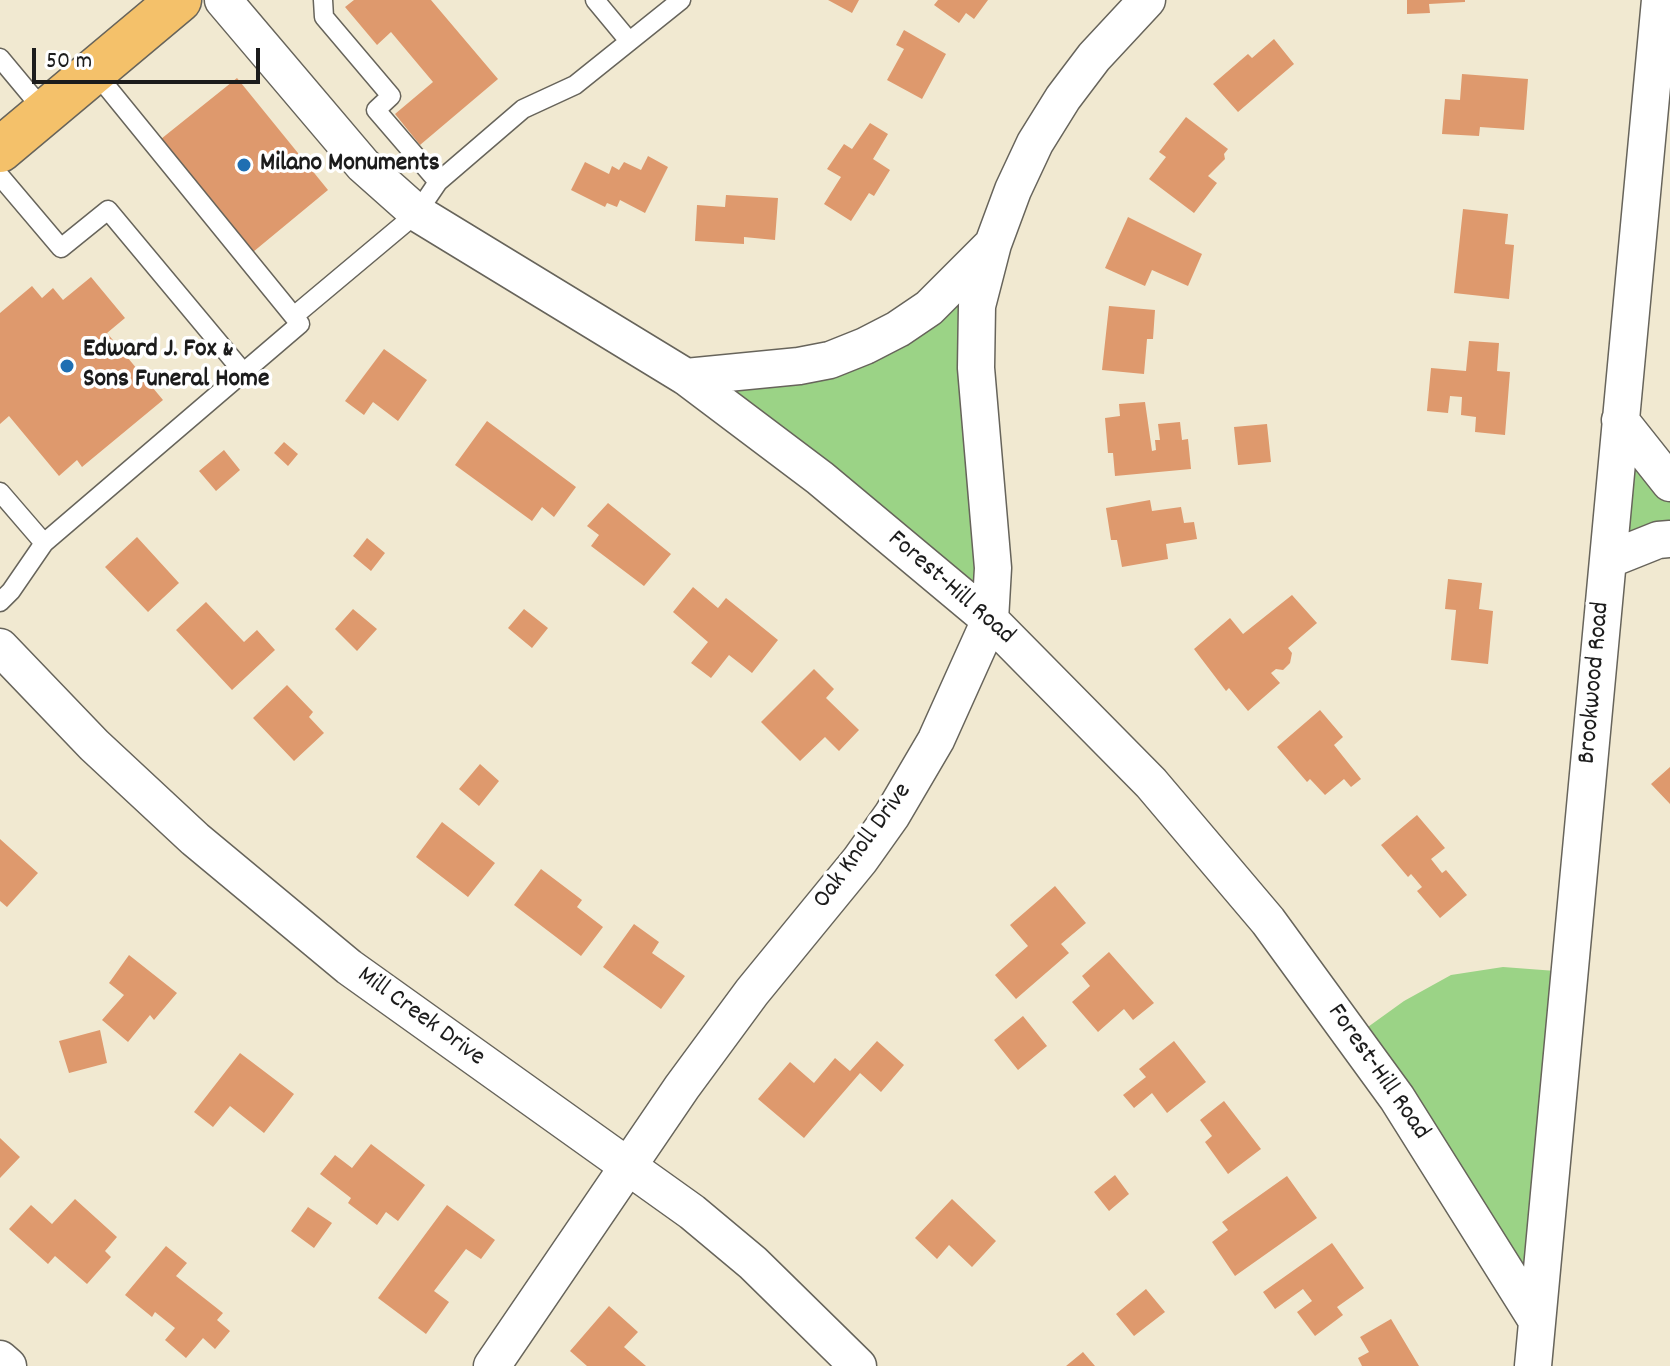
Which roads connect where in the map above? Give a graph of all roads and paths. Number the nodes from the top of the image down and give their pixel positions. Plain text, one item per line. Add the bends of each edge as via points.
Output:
1 (179, 0) edge
2 (223, 0) edge
3 (323, 0) edge
4 (595, 0) edge
5 (681, 0) edge
6 (1147, 0) edge
7 (1660, 0) edge
8 (629, 41) junction
9 (0, 58) edge
10 (94, 71) junction
11 (45, 112) junction
12 (0, 150) edge
13 (0, 176) edge
14 (438, 182) junction
15 (417, 213) junction
16 (993, 244) junction
17 (294, 316) junction
18 (244, 373) junction
19 (686, 377) junction
20 (1620, 420) junction
21 (1670, 483) edge
22 (0, 492) edge
23 (1670, 539) edge
24 (44, 543) junction
25 (1608, 560) junction
26 (0, 602) edge
27 (990, 620) junction
28 (0, 647) edge
29 (628, 1166) junction
30 (1537, 1321) junction
31 (0, 1359) edge
32 (8, 1366) edge
33 (492, 1366) edge
34 (858, 1366) edge
35 (1533, 1366) edge

1 - 10 main road
2 - 15 street, Forest-Hill Road via 363,165
3 - 14 lane via 324,17 391,96 376,110
4 - 8 lane
5 - 8 lane
6 - 16 street, Oak Knoll Drive via 1063,98 1035,143
7 - 20 street, Brookwood Road
8 - 14 lane via 575,85 523,109
9 - 11 lane
10 - 11 main road
10 - 17 lane
11 - 12 main road
13 - 18 lane via 61,248 108,210
14 - 15 lane
15 - 17 lane
15 - 19 street, Forest-Hill Road
16 - 19 street, Oak Knoll Drive via 929,308 865,346 799,366
16 - 27 street, Oak Knoll Drive via 977,306 976,368 993,568
17 - 18 lane via 300,324
18 - 24 lane
19 - 27 street, Forest-Hill Road via 820,478
20 - 21 street
20 - 25 street, Brookwood Road
22 - 24 lane
23 - 25 street
24 - 26 lane
25 - 30 street, Brookwood Road
27 - 29 street, Oak Knoll Drive via 936,740 892,815 752,992
27 - 30 street, Forest-Hill Road via 1158,792 1268,921 1397,1098
28 - 29 street, Mill Creek Drive via 195,839 328,950
29 - 33 street, Oak Knoll Drive
29 - 34 street, Mill Creek Drive via 753,1263
30 - 35 street, Brookwood Road
31 - 32 street

